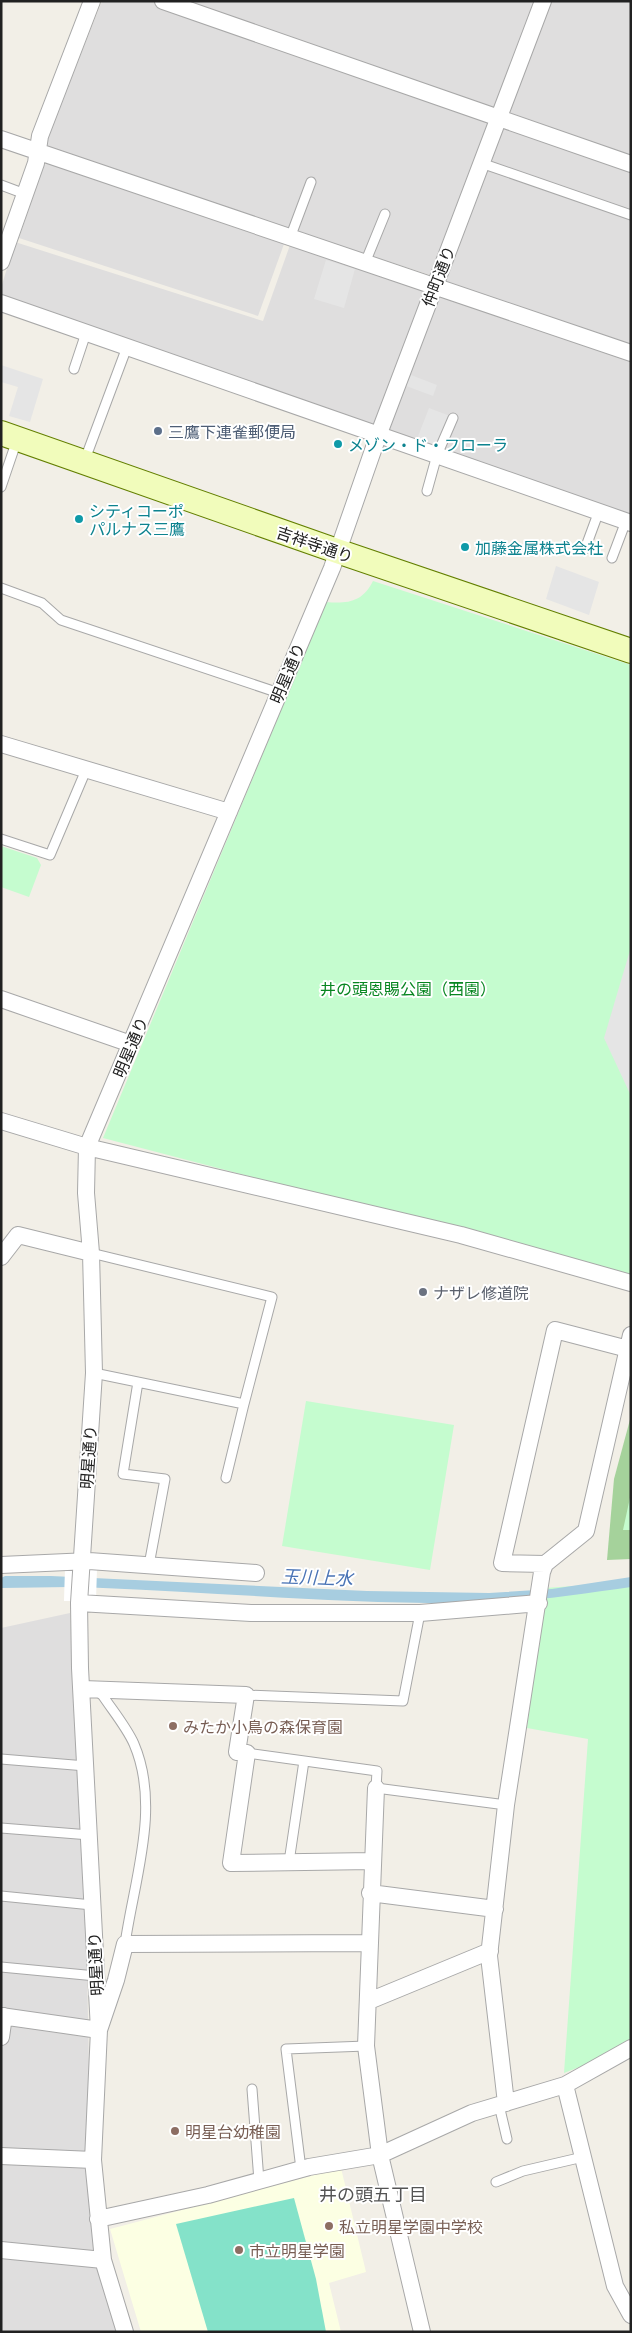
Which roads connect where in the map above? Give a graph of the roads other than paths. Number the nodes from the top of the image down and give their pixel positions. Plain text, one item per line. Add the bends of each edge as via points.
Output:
1 (92, 1) edge
2 (164, 1) edge
3 (543, 1) edge
4 (498, 119) junction
5 (1, 139) edge
6 (37, 152) junction
7 (481, 163) junction
8 (631, 164) edge
9 (311, 182) dead end
10 (1, 185) edge
11 (25, 194) junction
12 (385, 214) dead end
13 (631, 215) edge
14 (290, 238) junction
15 (1, 262) edge
16 (365, 263) junction
17 (434, 287) junction
18 (1, 303) edge
19 (86, 333) junction
20 (126, 347) junction
21 (631, 353) edge
22 (74, 369) dead end
23 (453, 418) dead end
24 (9, 436) edge
25 (378, 436) junction
26 (437, 455) junction
27 (84, 462) junction
28 (1, 487) edge
29 (427, 491) dead end
30 (599, 511) junction
31 (629, 522) edge
32 (584, 549) dead end
33 (337, 551) junction
34 (612, 558) dead end
35 (1, 588) edge
36 (631, 651) edge
37 (279, 693) junction
38 (1, 744) edge
39 (86, 770) junction
40 (229, 812) junction
41 (1, 839) edge
42 (1, 999) edge
43 (131, 1044) junction
44 (1, 1122) edge
45 (87, 1147) junction
46 (91, 1253) junction
47 (1, 1258) edge
48 (631, 1283) edge
49 (629, 1342) edge
50 (94, 1373) junction
51 (138, 1382) junction
52 (244, 1404) junction
53 (226, 1478) dead end
54 (149, 1564) junction
55 (1, 1565) edge
56 (80, 1568) junction
57 (544, 1568) junction
58 (256, 1573) dead end
59 (79, 1598) junction
60 (539, 1600) junction
61 (420, 1613) junction
62 (89, 1689) junction
63 (246, 1695) junction
64 (247, 1753) junction
65 (1, 1759) edge
66 (304, 1761) junction
67 (86, 1766) junction
68 (376, 1788) junction
69 (506, 1805) junction
70 (1, 1828) edge
71 (90, 1836) junction
72 (372, 1861) junction
73 (289, 1862) junction
74 (370, 1893) junction
75 (1, 1896) edge
76 (92, 1905) junction
77 (495, 1909) junction
78 (369, 1943) junction
79 (125, 1944) junction
80 (490, 1951) junction
81 (1, 1967) edge
82 (96, 1976) junction
83 (369, 2001) junction
84 (3, 2016) edge
85 (100, 2030) junction
86 (1, 2037) edge
87 (366, 2046) junction
88 (631, 2048) edge
89 (566, 2085) junction
90 (252, 2089) dead end
91 (502, 2104) junction
92 (507, 2140) dead end
93 (380, 2155) junction
94 (1, 2156) edge
95 (583, 2157) junction
96 (93, 2160) junction
97 (301, 2169) junction
98 (259, 2181) junction
99 (496, 2182) dead end
100 (98, 2219) junction
101 (1, 2250) edge
102 (103, 2260) junction
103 (631, 2315) edge
104 (125, 2332) edge
105 (422, 2332) edge

1 - 6 street via 43,127
2 - 4 street
3 - 4 street, 仲町通り
4 - 7 street, 仲町通り
4 - 8 street
5 - 6 street
6 - 11 street
6 - 14 street
7 - 13 lane
7 - 17 street, 仲町通り
9 - 14 lane
10 - 11 lane
11 - 15 street
12 - 16 lane
14 - 16 street
16 - 17 street
17 - 21 street
17 - 25 street, 仲町通り
18 - 19 street
19 - 20 street
19 - 22 lane
20 - 25 street
20 - 27 lane
23 - 26 lane
24 - 27 main road, 吉祥寺通り
24 - 28 lane
25 - 26 street
25 - 33 street, 仲町通り
26 - 29 lane
26 - 30 street
27 - 33 main road, 吉祥寺通り
30 - 31 street
30 - 32 lane
31 - 34 lane
33 - 36 main road, 吉祥寺通り
33 - 37 street, 明星通り
35 - 37 lane via 42,602 61,620
37 - 40 street, 明星通り
38 - 39 street
39 - 40 street
39 - 41 lane via 50,855
40 - 43 street, 明星通り
42 - 43 street
43 - 45 street, 明星通り
44 - 45 street
45 - 46 street, 明星通り via 86,1193
45 - 48 street via 461,1236
46 - 47 street via 18,1235
46 - 50 street, 明星通り
46 - 52 lane via 272,1297
49 - 57 street via 586,1531
49 - 57 street via 555,1330 502,1562
50 - 51 lane
50 - 56 street, 明星通り
51 - 52 lane
51 - 54 lane via 123,1474 165,1478
52 - 53 lane
54 - 56 street
54 - 58 street
55 - 56 street
56 - 59 street, 明星通り
57 - 60 street
59 - 61 street via 251,1614
59 - 62 street, 明星通り via 80,1668
60 - 61 street
60 - 69 street
61 - 63 lane via 403,1701
62 - 63 street
62 - 67 street, 明星通り
62 - 79 lane via 103,1696 134,1744 145,1779 148,1808
63 - 64 street via 237,1752
64 - 66 lane
64 - 73 street via 231,1863
65 - 67 lane
66 - 68 lane via 377,1772
66 - 73 lane
67 - 71 street, 明星通り
68 - 69 lane
68 - 72 street
69 - 77 street
70 - 71 lane
71 - 76 street, 明星通り
72 - 73 street
72 - 74 street
74 - 77 street
74 - 78 street
75 - 76 lane
76 - 82 street, 明星通り
77 - 80 street
78 - 79 street
78 - 83 street
79 - 85 street
80 - 83 street
80 - 91 street
81 - 82 lane
82 - 85 street, 明星通り
83 - 87 street
84 - 85 street
84 - 86 street
85 - 96 street, 明星通り
87 - 93 street
87 - 97 lane via 286,2049
88 - 89 street
89 - 91 street
89 - 95 street
90 - 98 lane
91 - 92 lane
91 - 93 street via 472,2113
93 - 97 street
93 - 105 street
94 - 96 street
95 - 99 lane via 523,2171
95 - 103 street via 615,2286
96 - 100 street, 明星通り
97 - 98 street
98 - 100 street
100 - 102 street, 明星通り
101 - 102 street
102 - 104 street, 明星通り

